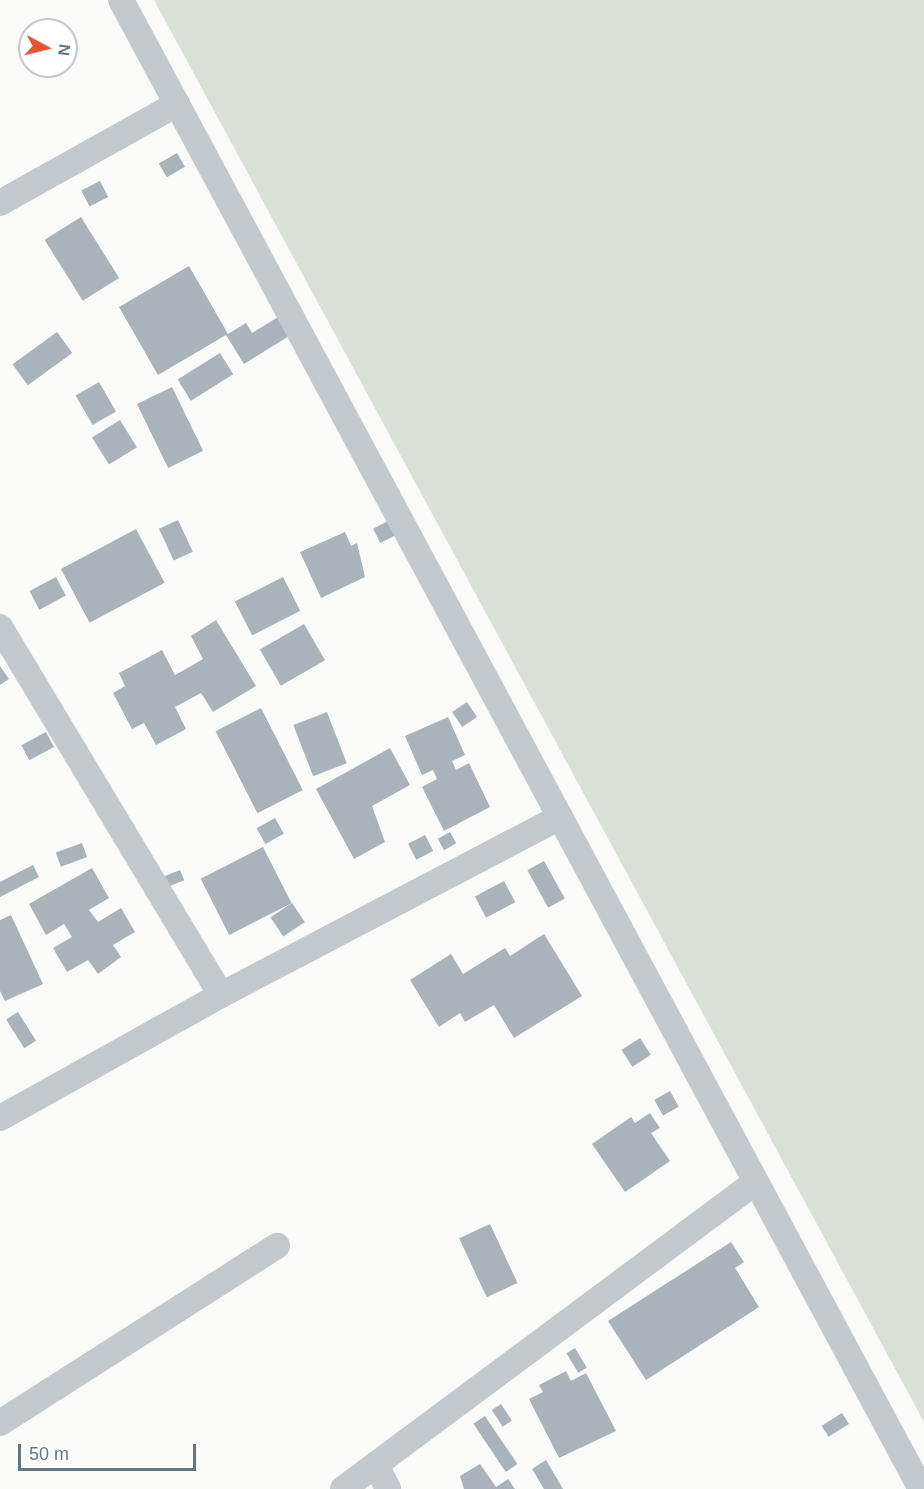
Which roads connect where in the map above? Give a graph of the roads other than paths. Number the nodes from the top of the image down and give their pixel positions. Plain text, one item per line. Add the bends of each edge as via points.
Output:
1 (121, 0) edge
2 (177, 104) junction
3 (0, 203) edge
4 (0, 627) edge
5 (560, 818) junction
6 (221, 995) junction
7 (0, 1118) edge
8 (753, 1184) junction
9 (277, 1246) dead end
10 (0, 1423) edge
11 (376, 1465) junction
12 (343, 1489) edge
13 (388, 1489) edge
14 (921, 1489) edge

1 - 2 street
2 - 3 street
2 - 5 street
4 - 6 street
5 - 6 street
5 - 8 street
6 - 7 street
8 - 11 street
8 - 14 street
9 - 10 street
11 - 12 street
11 - 13 street

